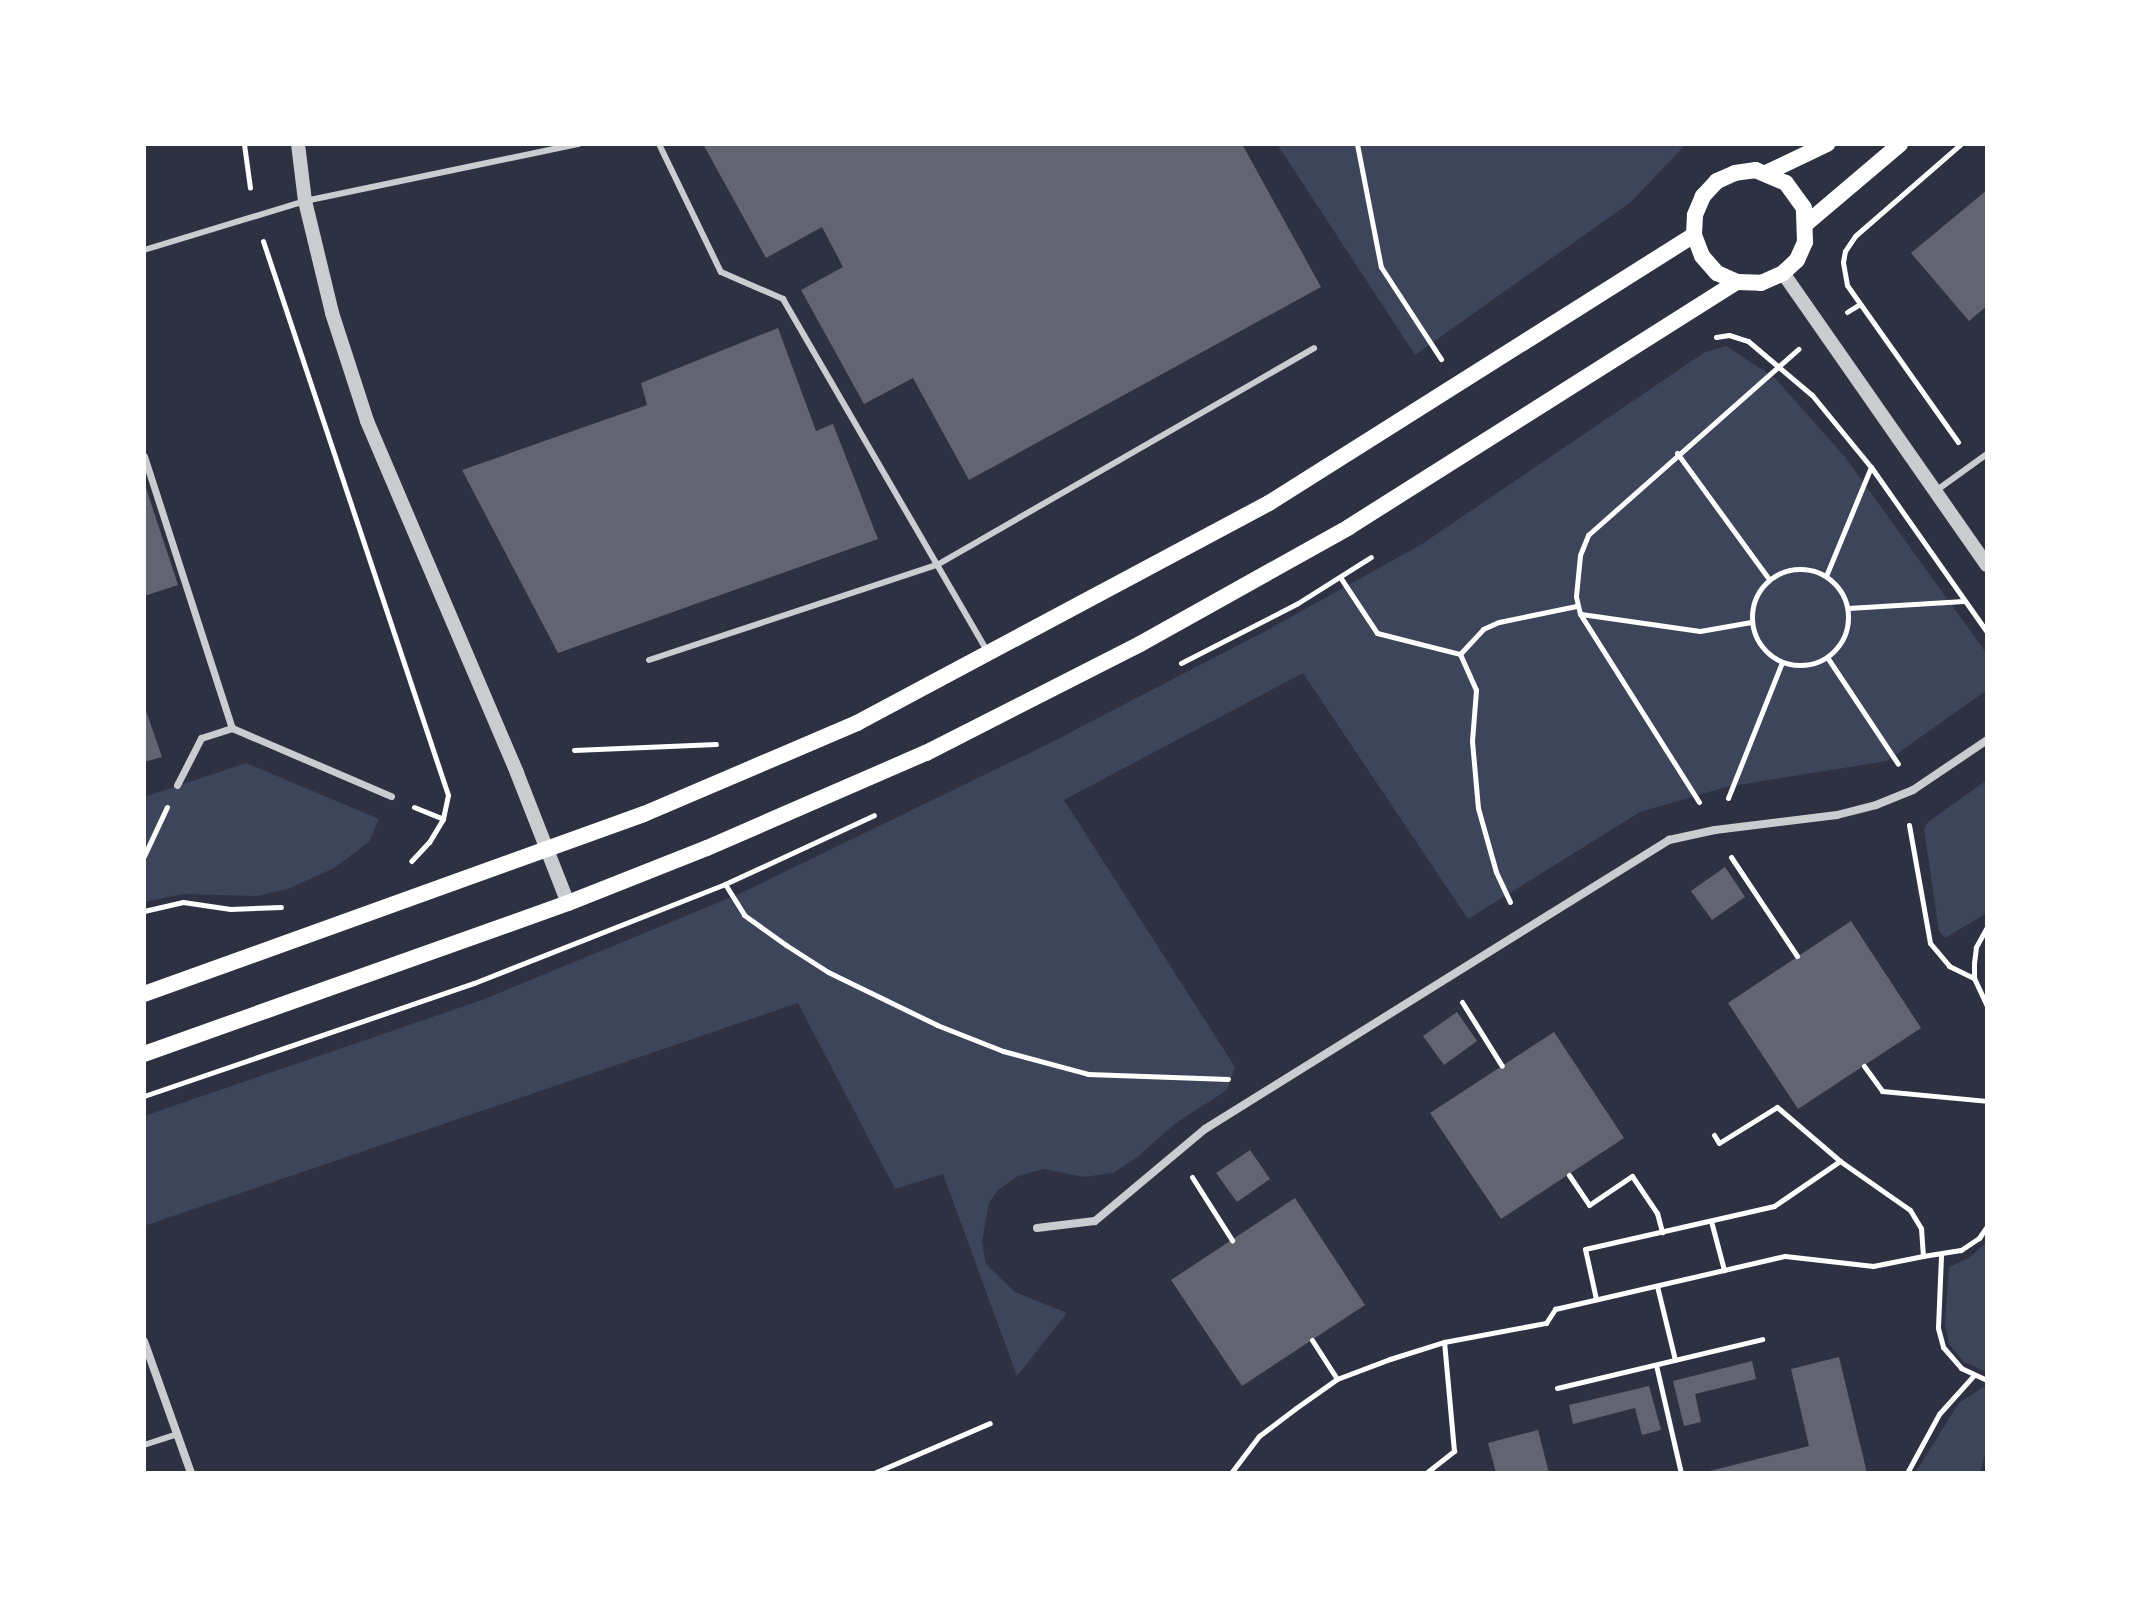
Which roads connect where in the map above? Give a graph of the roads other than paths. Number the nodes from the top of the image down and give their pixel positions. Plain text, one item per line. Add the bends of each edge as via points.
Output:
1 (298, 144) edge
2 (579, 144) edge
3 (659, 144) edge
4 (1827, 144) edge
5 (1900, 144) edge
6 (1766, 173) junction
7 (305, 201) junction
8 (1807, 223) junction
9 (1694, 235) junction
10 (144, 250) edge
11 (1783, 273) junction
12 (1737, 282) junction
13 (1314, 348) dead end
14 (1987, 454) edge
15 (144, 456) edge
16 (1934, 492) junction
17 (937, 565) junction
18 (1987, 565) edge
19 (988, 654) junction
20 (649, 660) dead end
21 (232, 728) junction
22 (1987, 740) edge
23 (177, 785) road end
24 (391, 796) dead end
25 (547, 850) junction
26 (568, 903) junction
27 (144, 994) edge
28 (144, 1054) edge
29 (1037, 1228) dead end
30 (144, 1341) edge
31 (177, 1434) junction
32 (144, 1445) edge
33 (191, 1473) edge

1 - 7 street
2 - 7 lane
3 - 17 lane via 721,272 783,299
4 - 6 main road
5 - 8 main road
6 - 8 main road via 1797,194
6 - 9 main road via 1735,173 1709,188 1698,205
7 - 10 lane
7 - 25 street via 332,313 367,421
8 - 11 main road via 1802,252
9 - 12 main road via 1706,262
9 - 19 main road via 1269,503
11 - 12 main road via 1761,283
11 - 16 street
12 - 26 main road via 1349,527 1140,644 926,753
13 - 17 lane
14 - 16 lane
15 - 21 street
16 - 18 street
17 - 19 lane
17 - 20 lane
19 - 25 main road via 857,723
21 - 23 street via 201,738
21 - 24 street
22 - 29 street via 1913,790 1876,805 1669,840 1205,1129 1095,1221
25 - 26 street
25 - 27 main road
26 - 28 main road
30 - 31 street
31 - 32 lane
31 - 33 street

